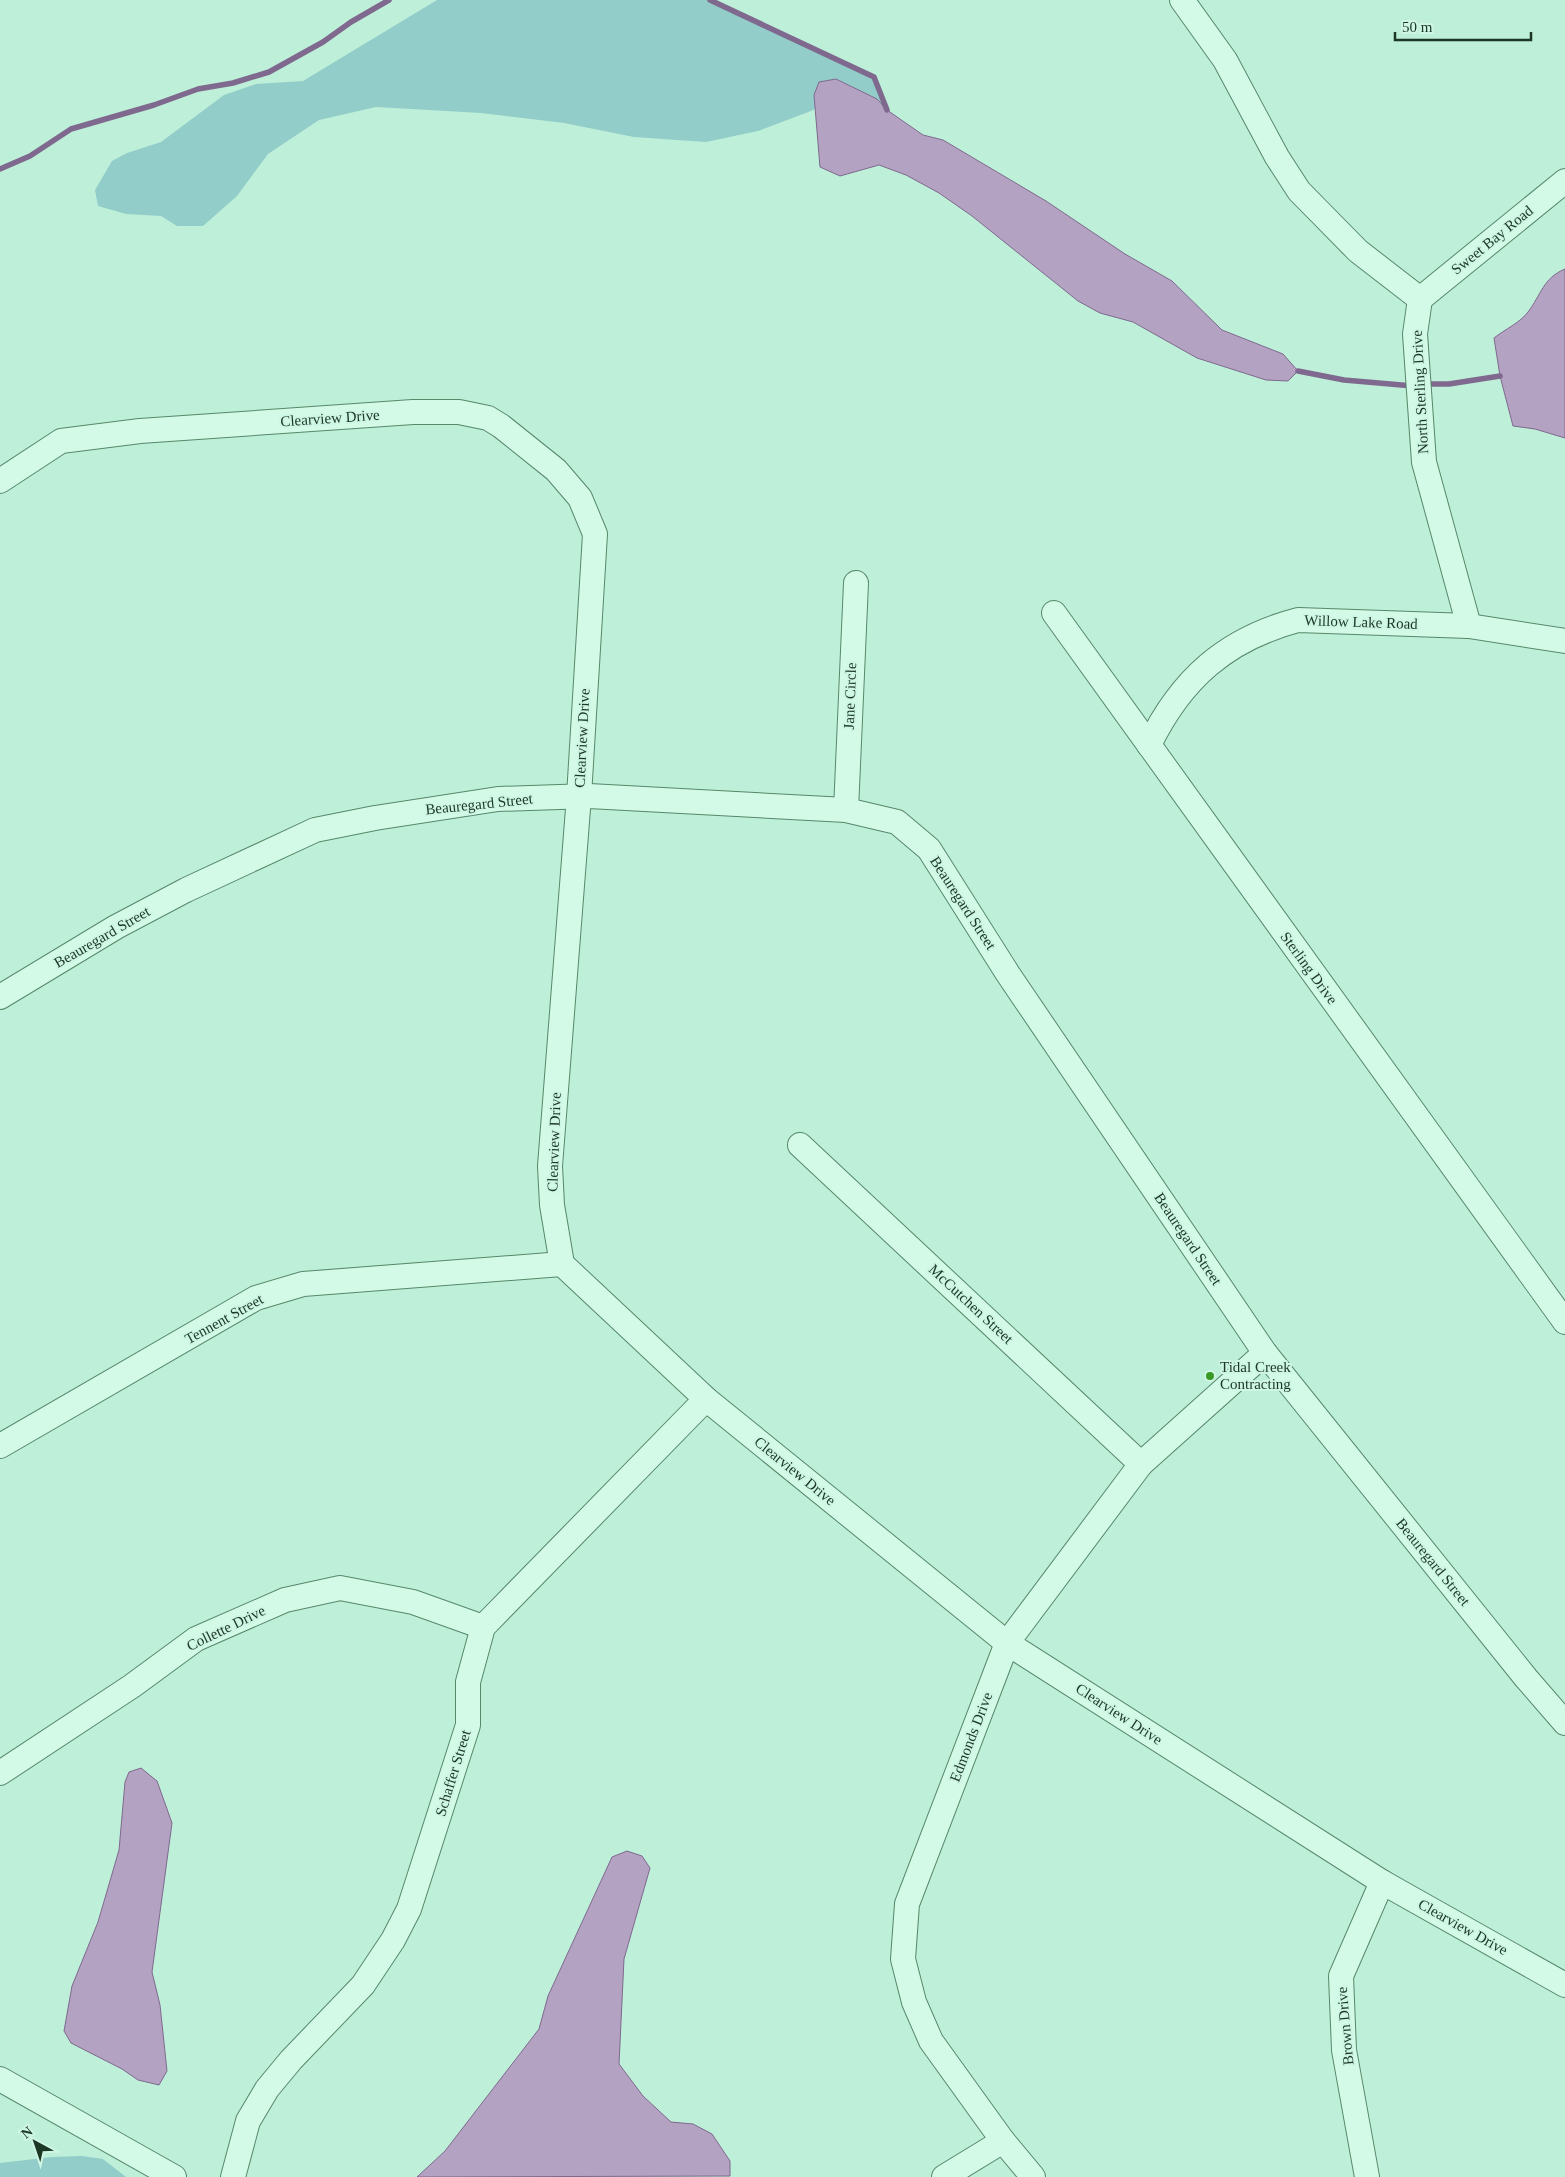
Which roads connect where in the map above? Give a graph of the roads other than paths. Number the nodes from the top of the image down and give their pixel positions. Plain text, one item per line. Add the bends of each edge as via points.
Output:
1 (1182, 0) edge
2 (1565, 181) edge
3 (1420, 299) junction
4 (0, 481) edge
5 (856, 583) dead end
6 (1054, 613) dead end
7 (1469, 626) junction
8 (1565, 641) edge
9 (1149, 745) junction
10 (579, 796) junction
11 (846, 810) junction
12 (0, 997) edge
13 (800, 1145) dead end
14 (562, 1264) junction
15 (1565, 1322) edge
16 (1265, 1353) junction
17 (706, 1399) junction
18 (0, 1446) edge
19 (1142, 1464) junction
20 (483, 1627) junction
21 (1008, 1643) junction
22 (1565, 1723) edge
23 (0, 1774) edge
24 (1382, 1882) junction
25 (1565, 1985) edge
26 (0, 2079) edge
27 (1003, 2141) junction
28 (174, 2177) edge
29 (233, 2177) edge
30 (944, 2177) edge
31 (1033, 2177) edge
32 (1367, 2177) edge

1 - 3 street via 1225,60 1277,157 1300,191 1358,250
2 - 3 street, Sweet Bay Road
3 - 7 street, North Sterling Drive via 1415,334 1424,462
4 - 10 street, Clearview Drive via 61,441 140,431 413,412 459,412 488,418 517,437 556,470 580,498 595,534
5 - 11 street, Jane Circle
6 - 9 street, Sterling Drive
7 - 8 street, Willow Lake Road
7 - 9 street, Willow Lake Road via 1298,620 1272,627 1219,655 1194,678 1161,720
9 - 15 street, Sterling Drive
10 - 11 street, Beauregard Street
10 - 12 street, Beauregard Street via 498,799 315,830 186,890 116,927
10 - 14 street, Clearview Drive via 550,1166 552,1205
11 - 16 street, Beauregard Street via 897,822 929,849 1008,974
13 - 19 street, McCutchen Street
14 - 17 street, Clearview Drive
14 - 18 street, Tennent Street via 303,1284 256,1298
16 - 19 street, Edmonds Drive
16 - 22 street, Beauregard Street
17 - 20 street, Schaffer Street
17 - 21 street, Clearview Drive
19 - 21 street, Edmonds Drive
20 - 23 street, Collette Drive via 413,1602 340,1588 285,1600 196,1639
20 - 29 street, Schaffer Street via 468,1682 468,1725 409,1909 363,1985 267,2089 248,2120
21 - 24 street, Clearview Drive
21 - 27 street, Edmonds Drive via 907,1904 903,1959 914,2002 931,2041
24 - 25 street, Clearview Drive
24 - 32 street, Brown Drive via 1341,1976 1344,2050
26 - 28 street
27 - 30 street
27 - 31 street, Edmonds Drive

